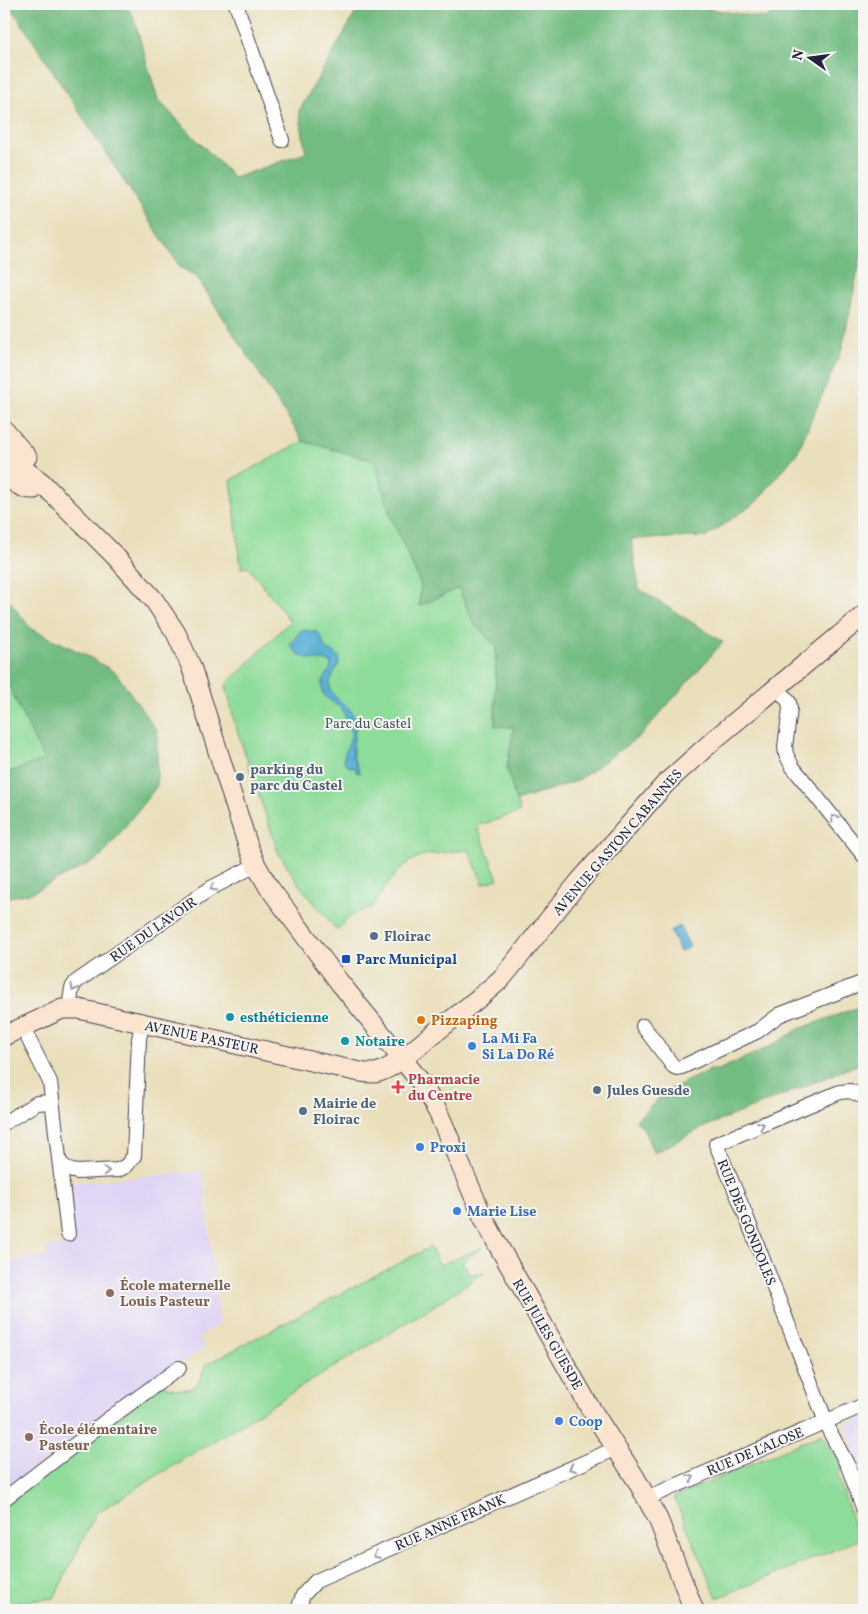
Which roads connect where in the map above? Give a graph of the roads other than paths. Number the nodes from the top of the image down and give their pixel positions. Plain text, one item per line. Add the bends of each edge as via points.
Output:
1 (236, 4) edge
2 (282, 140) dead end
3 (4, 430) edge
4 (4, 449) edge
5 (4, 474) edge
6 (42, 482) junction
7 (864, 615) edge
8 (778, 687) junction
9 (864, 856) edge
10 (256, 866) junction
11 (864, 982) edge
12 (69, 1008) junction
13 (142, 1024) junction
14 (22, 1026) junction
15 (643, 1026) dead end
16 (4, 1036) edge
17 (401, 1059) junction
18 (864, 1097) edge
19 (52, 1102) junction
20 (4, 1123) edge
21 (60, 1163) junction
22 (68, 1234) dead end
23 (179, 1368) dead end
24 (864, 1405) edge
25 (825, 1421) junction
26 (617, 1448) junction
27 (646, 1498) junction
28 (4, 1500) edge
29 (864, 1510) edge
30 (298, 1610) edge
31 (694, 1610) edge

1 - 2 street
3 - 6 street
4 - 6 street via 17,464
5 - 6 street via 30,490
6 - 10 street, RUE JULES GUESDE via 147,592 176,633 191,666
7 - 8 street, AVENUE GASTON CABANNES
9 -> 8 street via 792,766 785,747 789,702
8 - 17 street, AVENUE GASTON CABANNES via 666,783 579,882 502,978
10 -> 12 street, RUE DU LAVOIR via 211,888 76,982
10 - 17 street, RUE JULES GUESDE via 340,983
11 - 15 street via 779,1015 758,1031 677,1068
12 - 13 street, AVENUE PASTEUR
12 - 14 street, AVENUE PASTEUR
13 - 17 street, AVENUE PASTEUR via 360,1072 377,1073
21 -> 13 street via 77,1172 118,1170 134,1156
14 - 16 street, AVENUE PASTEUR
14 - 19 street via 50,1082
17 - 26 street, RUE JULES GUESDE via 420,1081 438,1112 499,1247 580,1390
25 -> 18 street, RUE DES GONDOLES via 716,1144 840,1092
19 - 20 street via 37,1103
19 - 21 street
21 - 22 street
23 - 28 street
24 - 25 street, RUE DE L'ALOSE
27 -> 25 street, RUE DE L'ALOSE
25 - 29 street, RUE DES GONDOLES via 848,1466
26 - 27 street, RUE JULES GUESDE
26 -> 30 street, RUE ANNE FRANK via 316,1581 303,1595
27 - 31 street, RUE JULES GUESDE via 658,1519

